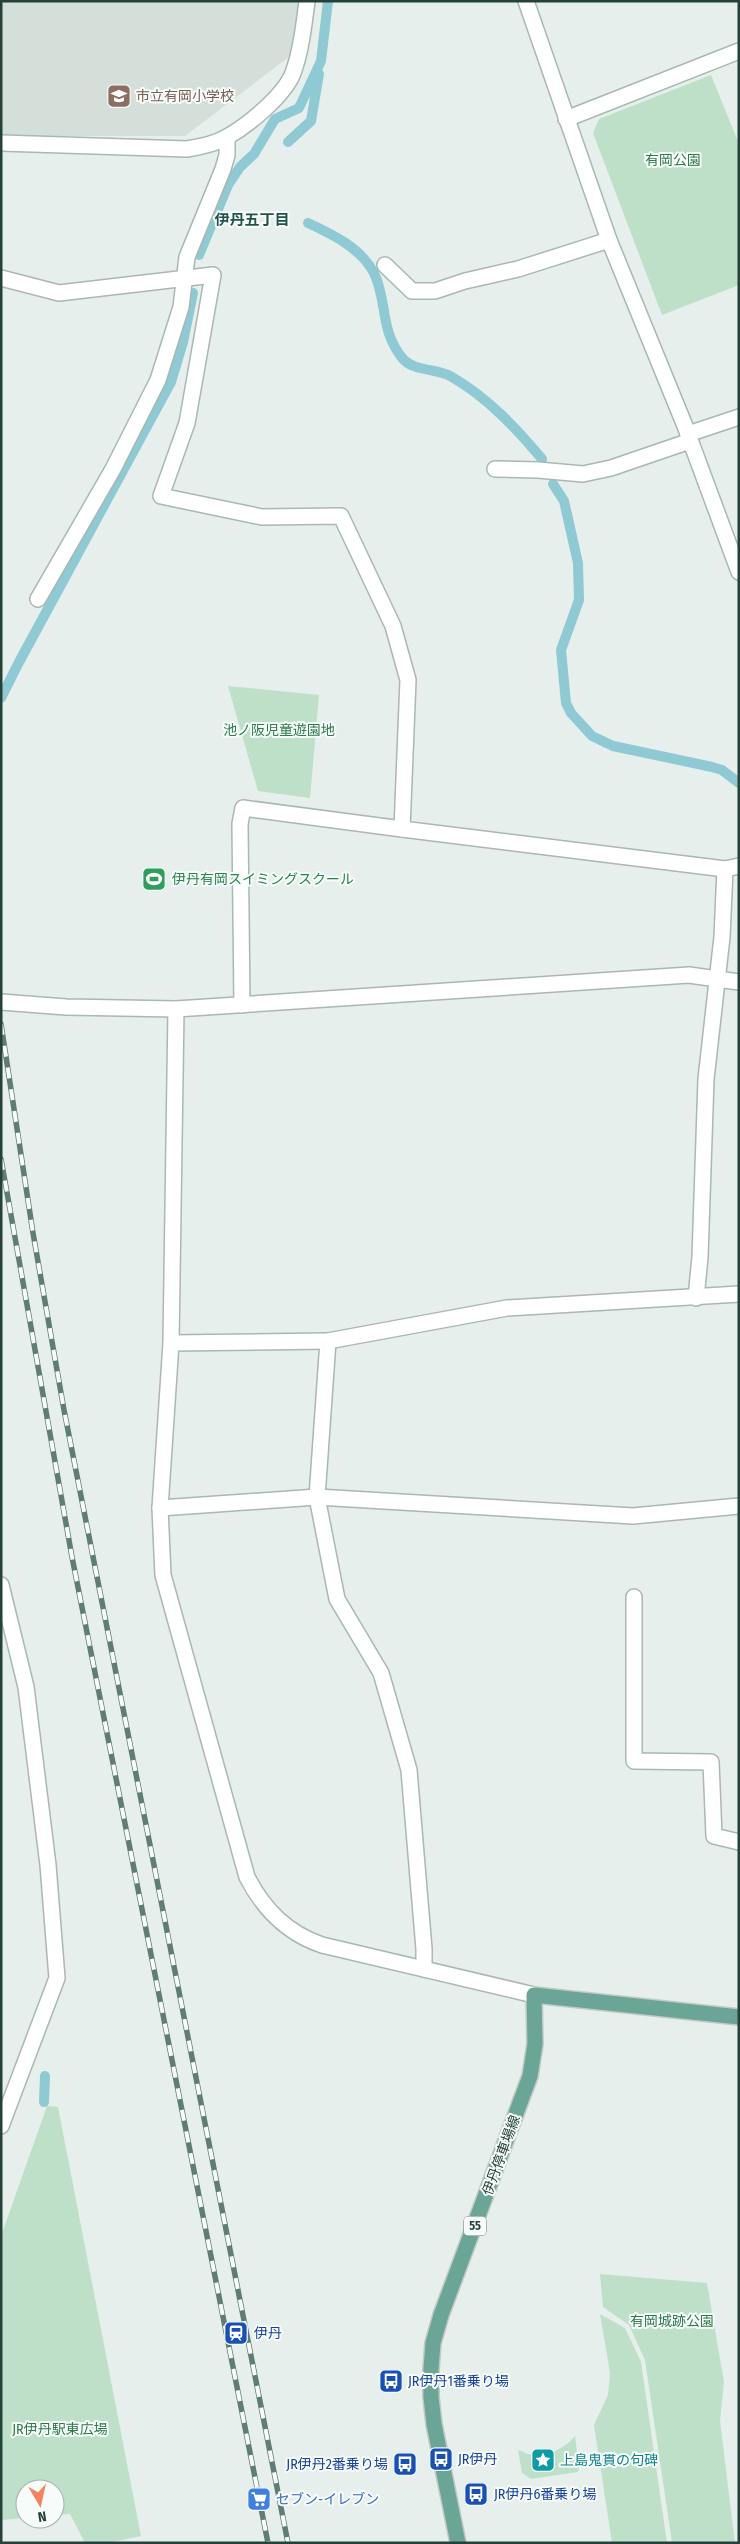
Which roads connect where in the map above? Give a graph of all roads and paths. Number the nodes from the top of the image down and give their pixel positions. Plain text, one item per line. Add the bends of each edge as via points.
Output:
1 (307, 1) edge
2 (526, 1) edge
3 (739, 51) edge
4 (566, 119) junction
5 (227, 137) junction
6 (1, 143) edge
7 (609, 240) junction
8 (385, 265) dead end
9 (182, 277) junction
10 (1, 278) edge
11 (739, 417) edge
12 (689, 438) junction
13 (495, 469) dead end
14 (739, 572) edge
15 (38, 599) dead end
16 (402, 829) junction
17 (732, 868) edge
18 (717, 979) junction
19 (739, 982) edge
20 (1, 1002) edge
21 (242, 1005) junction
22 (176, 1009) junction
23 (739, 1294) edge
24 (696, 1298) junction
25 (328, 1341) junction
26 (171, 1343) junction
27 (317, 1497) junction
28 (739, 1506) edge
29 (160, 1508) junction
30 (1, 1584) edge
31 (634, 1597) dead end
32 (739, 1842) edge
33 (424, 1969) junction
34 (534, 1995) junction
35 (739, 2017) edge
36 (1, 2126) edge
37 (458, 2543) edge

1 - 5 street via 297,56 286,86 274,100
2 - 4 street
3 - 4 street
4 - 7 street
5 - 6 street via 186,149
5 - 9 street via 223,169
7 - 8 street via 435,291 412,291
7 - 12 street
9 - 10 street via 58,293
9 - 15 street via 180,307 158,380 113,469
9 - 16 street via 213,275 187,422 161,496 262,517 341,516 393,626 408,680
11 - 12 street
12 - 13 street via 597,472 575,475
12 - 14 street
16 - 17 street
16 - 21 street via 243,808 240,824
17 - 18 street
18 - 19 street
18 - 21 street via 689,975
18 - 24 street via 706,1079
20 - 22 street
21 - 22 street
22 - 26 street
23 - 24 street
24 - 25 street via 506,1308
25 - 26 street
25 - 27 street
26 - 29 street
27 - 28 street via 632,1516
27 - 29 street
27 - 33 street via 337,1599 381,1673 408,1770
29 - 33 street via 163,1575 170,1606 247,1877 260,1901 302,1938
30 - 36 street via 26,1687 48,1865 57,1978
31 - 32 street via 634,1760 711,1762 714,1836
33 - 34 street
34 - 35 main road
34 - 37 main road, 伊丹停車場線 / 55 via 535,2044 530,2076 441,2315 434,2343 431,2369 434,2424

